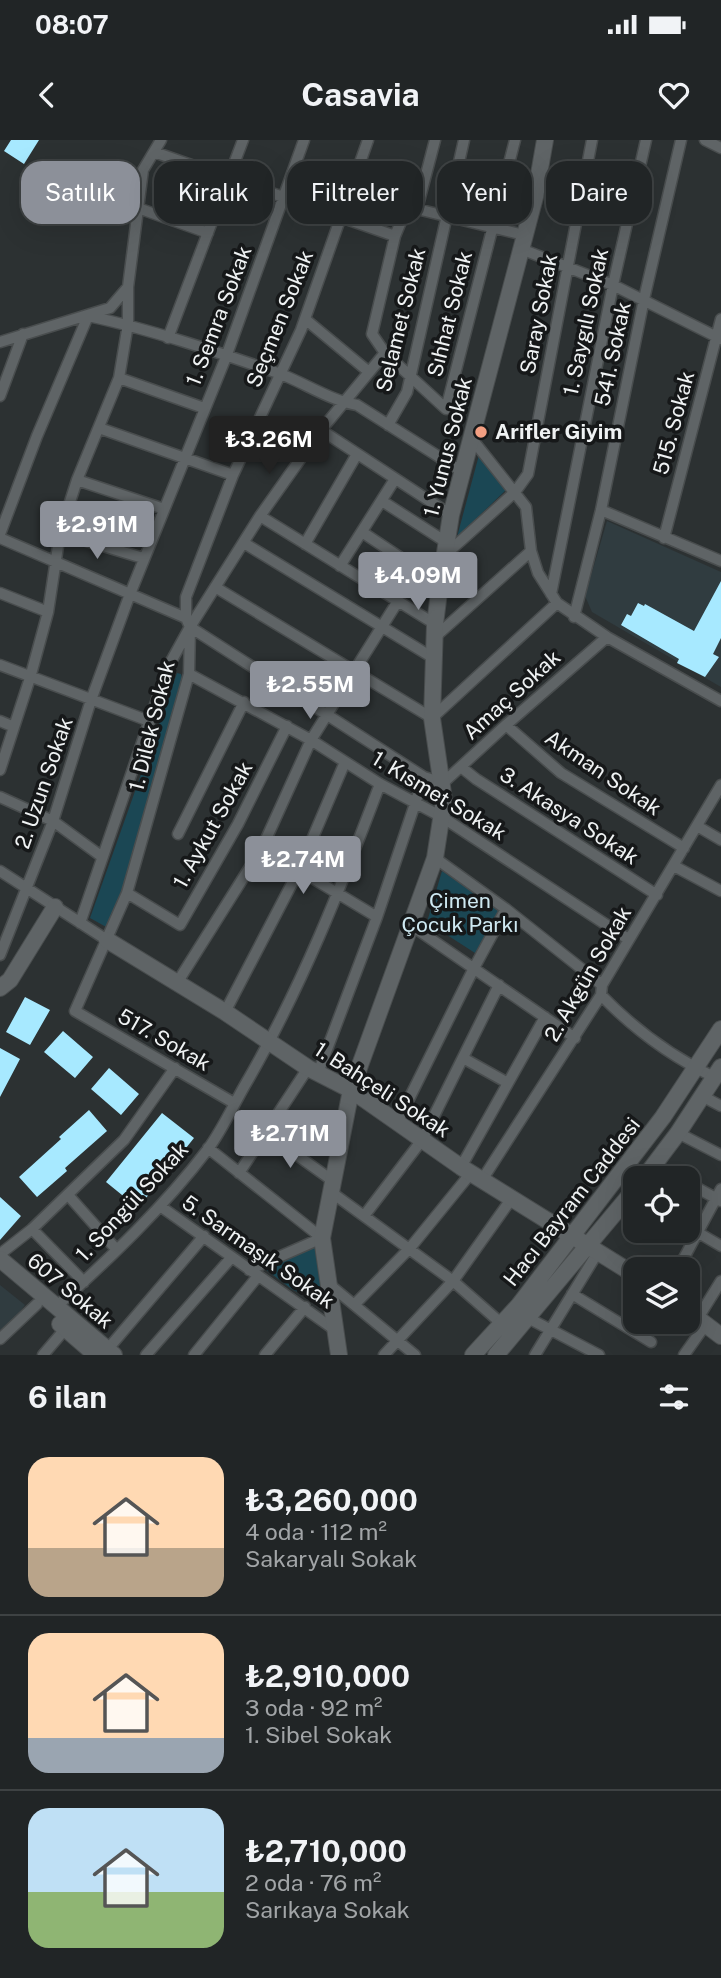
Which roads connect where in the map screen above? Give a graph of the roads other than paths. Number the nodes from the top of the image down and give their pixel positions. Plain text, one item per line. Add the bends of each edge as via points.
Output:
1 (161, 140) edge
2 (243, 140) edge
3 (304, 140) edge
4 (368, 140) edge
5 (435, 140) edge
6 (464, 140) edge
7 (515, 140) edge
8 (545, 140) edge
9 (592, 140) edge
10 (646, 140) edge
11 (681, 140) edge
12 (705, 140) edge
13 (721, 148) edge
14 (154, 152) junction
15 (180, 161) edge
16 (235, 161) edge
17 (361, 161) edge
18 (459, 161) edge
19 (423, 186) edge
20 (140, 193) edge
21 (273, 193) edge
22 (284, 197) junction
23 (287, 198) edge
24 (140, 209) edge
25 (136, 224) edge
26 (211, 224) edge
27 (339, 224) edge
28 (361, 224) edge
29 (400, 224) edge
30 (444, 224) edge
31 (479, 224) edge
32 (491, 227) junction
33 (208, 233) junction
34 (394, 236) junction
35 (523, 242) junction
36 (568, 265) junction
37 (613, 285) junction
38 (128, 287) junction
39 (644, 299) junction
40 (88, 316) junction
41 (305, 319) junction
42 (721, 319) edge
43 (128, 324) junction
44 (23, 334) junction
45 (168, 338) junction
46 (719, 338) edge
47 (0, 342) edge
48 (385, 353) junction
49 (226, 358) junction
50 (369, 372) junction
51 (280, 374) junction
52 (409, 377) junction
53 (119, 378) junction
54 (0, 396) edge
55 (343, 402) junction
56 (204, 408) junction
57 (388, 425) junction
58 (99, 428) junction
59 (321, 430) junction
60 (472, 439) junction
61 (357, 454) junction
62 (184, 458) junction
63 (463, 472) junction
64 (233, 475) junction
65 (395, 479) junction
66 (77, 480) junction
67 (515, 492) junction
68 (382, 501) junction
69 (164, 509) junction
70 (601, 510) junction
71 (451, 515) junction
72 (260, 516) junction
73 (362, 532) junction
74 (60, 533) junction
75 (0, 536) edge
76 (664, 538) junction
77 (244, 543) junction
78 (305, 544) junction
79 (445, 549) junction
80 (531, 551) junction
81 (143, 558) junction
82 (56, 561) junction
83 (721, 561) edge
84 (340, 566) junction
85 (440, 584) junction
86 (215, 587) junction
87 (0, 593) edge
88 (130, 594) junction
89 (554, 599) junction
90 (398, 601) junction
91 (48, 612) junction
92 (574, 617) junction
93 (188, 623) junction
94 (382, 627) junction
95 (435, 630) junction
96 (607, 637) junction
97 (435, 659) junction
98 (0, 665) edge
99 (355, 671) junction
100 (189, 674) junction
101 (30, 678) junction
102 (92, 700) junction
103 (721, 701) edge
104 (244, 702) junction
105 (328, 714) junction
106 (432, 718) junction
107 (0, 721) edge
108 (149, 721) junction
109 (506, 724) junction
110 (287, 726) junction
111 (14, 727) junction
112 (312, 740) junction
113 (345, 762) junction
114 (461, 767) junction
115 (0, 770) edge
116 (424, 777) junction
117 (443, 783) junction
118 (380, 784) junction
119 (721, 785) edge
120 (0, 797) edge
121 (414, 803) junction
122 (442, 817) junction
123 (53, 821) junction
124 (697, 826) junction
125 (178, 834) dead end
126 (721, 840) edge
127 (262, 848) junction
128 (684, 848) junction
129 (101, 856) junction
130 (435, 858) junction
131 (674, 866) junction
132 (299, 870) junction
133 (0, 871) edge
134 (26, 889) junction
135 (721, 891) edge
136 (127, 893) junction
137 (338, 894) junction
138 (657, 895) junction
139 (55, 907) junction
140 (506, 909) junction
141 (377, 917) junction
142 (80, 923) junction
143 (412, 926) junction
144 (628, 939) junction
145 (107, 940) junction
146 (0, 955) edge
147 (474, 968) junction
148 (177, 983) junction
149 (499, 985) junction
150 (0, 988) edge
151 (601, 990) junction
152 (75, 1011) joint
153 (225, 1012) junction
154 (545, 1017) junction
155 (721, 1028) edge
156 (575, 1038) junction
157 (270, 1043) junction
158 (463, 1058) junction
159 (175, 1069) junction
160 (696, 1069) junction
161 (313, 1070) junction
162 (718, 1072) edge
163 (508, 1083) junction
164 (351, 1090) junction
165 (702, 1096) junction
166 (234, 1103) junction
167 (721, 1106) edge
168 (397, 1123) junction
169 (266, 1133) junction
170 (678, 1133) junction
171 (422, 1140) junction
172 (208, 1148) junction
173 (721, 1155) edge
174 (655, 1165) edge
175 (239, 1173) junction
176 (472, 1173) junction
177 (332, 1186) junction
178 (700, 1188) edge
179 (68, 1195) junction
180 (719, 1196) edge
181 (512, 1198) junction
182 (160, 1206) junction
183 (623, 1206) edge
184 (364, 1216) junction
185 (700, 1227) edge
186 (32, 1229) junction
187 (700, 1234) edge
188 (204, 1236) junction
189 (571, 1237) junction
190 (323, 1238) junction
191 (721, 1246) edge
192 (116, 1248) junction
193 (410, 1248) junction
194 (593, 1249) junction
195 (2, 1255) edge
196 (231, 1258) junction
197 (623, 1268) edge
198 (0, 1272) edge
199 (254, 1273) junction
200 (453, 1281) junction
201 (721, 1281) edge
202 (84, 1282) junction
203 (330, 1285) junction
204 (572, 1294) junction
205 (37, 1304) junction
206 (355, 1304) junction
207 (57, 1307) junction
208 (305, 1307) junction
209 (700, 1313) edge
210 (528, 1318) junction
211 (700, 1320) edge
212 (502, 1324) junction
213 (623, 1324) edge
214 (66, 1328) junction
215 (335, 1330) junction
216 (549, 1331) junction
217 (640, 1334) edge
218 (691, 1334) edge
219 (721, 1336) edge
220 (0, 1339) edge
221 (398, 1340) junction
222 (652, 1342) dead end
223 (106, 1353) edge
224 (43, 1355) edge
225 (146, 1355) edge
226 (194, 1355) edge
227 (265, 1355) edge
228 (339, 1355) edge
229 (384, 1355) edge
230 (415, 1355) edge
231 (473, 1355) edge
232 (496, 1355) edge
233 (535, 1355) edge
234 (599, 1355) edge
235 (684, 1355) edge

1 - 14 street
2 - 16 street
3 - 22 street, 1. Semra Sokak
4 - 17 street, Seçmen Sokak
5 - 19 street
6 - 18 street, Selamet Sokak
7 - 32 street, Sıhhat Sokak
8 - 35 street, 1. Yunus Sokak
9 - 36 street, Saray Sokak
10 - 37 street, 1. Saygılı Sokak
11 - 39 street, 541. Sokak
12 - 13 street
14 - 15 street
14 - 20 street via 143,170
21 - 22 street
22 - 23 street
22 - 49 street, 1. Semra Sokak
24 - 33 street
25 - 38 street
26 - 33 street
27 - 41 street, Seçmen Sokak
28 - 34 street
29 - 34 street
30 - 52 street, Selamet Sokak
31 - 32 street
32 - 35 street
32 - 52 street, Sıhhat Sokak via 446,409
33 - 45 street
34 - 48 street via 372,334
35 - 36 street
35 - 60 street, 1. Yunus Sokak
36 - 37 street
36 - 67 street, Saray Sokak via 528,474
37 - 39 street
37 - 89 street, 1. Saygılı Sokak
38 - 40 street via 110,309
38 - 43 street
39 - 46 street
39 - 70 street, 541. Sokak
40 - 43 street
40 - 44 street
40 - 75 street
41 - 50 street
41 - 51 street, Seçmen Sokak
42 - 46 street, 515. Sokak
43 - 45 street
43 - 53 street
44 - 47 street
44 - 54 street
45 - 49 street
46 - 76 street, 515. Sokak
48 - 50 street
48 - 52 street
49 - 51 street
49 - 56 street, 1. Semra Sokak
50 - 55 street
51 - 55 street
51 - 64 street, Seçmen Sokak
52 - 57 street, Selamet Sokak via 407,392
53 - 56 street
53 - 58 street
55 - 57 street via 357,405
55 - 59 street
56 - 62 street, 1. Semra Sokak
57 - 63 street
58 - 62 street
58 - 66 street
59 - 61 street
59 - 72 street
60 - 63 street, 1. Yunus Sokak
60 - 67 street
61 - 65 street
61 - 78 street
62 - 64 street
62 - 69 street, 1. Semra Sokak
63 - 71 street, 1. Yunus Sokak
64 - 93 street, Seçmen Sokak via 186,597
65 - 68 street
65 - 71 street
66 - 69 street
66 - 74 street
67 - 79 street
67 - 80 street via 526,508
68 - 73 street
68 - 79 street
69 - 81 street, 1. Semra Sokak
70 - 76 street
70 - 92 street, 541. Sokak
71 - 79 street, 1. Yunus Sokak
72 - 77 street
72 - 78 street
73 - 84 street
73 - 85 street
74 - 81 street
74 - 82 street
75 - 82 street
76 - 83 street
77 - 86 street
77 - 94 street
78 - 84 street
79 - 85 street, 1. Yunus Sokak
80 - 89 street
80 - 95 street
81 - 88 street, 1. Semra Sokak
82 - 88 street
82 - 91 street
84 - 90 street
85 - 95 street, 1. Yunus Sokak
86 - 93 street
86 - 99 street
87 - 91 street
88 - 93 street
88 - 102 street, 1. Semra Sokak
89 - 92 street
89 - 106 street
90 - 94 street
90 - 95 street
91 - 101 street
92 - 96 street
93 - 100 street, 1. Dilek Sokak
93 - 105 street
93 - 108 street, 1. Dilek Sokak
94 - 97 street
94 - 99 street
95 - 97 street, 1. Yunus Sokak
96 - 103 street
96 - 109 street, Amaç Sokak
97 - 106 street, 1. Yunus Sokak
98 - 101 street
99 - 105 street
99 - 106 street
100 - 104 street, 1. Kısmet Sokak
100 - 136 street, 1. Dilek Sokak
101 - 102 street
101 - 111 street
102 - 108 street
102 - 123 street, 2. Uzun Sokak
104 - 110 street, 1. Kısmet Sokak
104 - 125 street
105 - 112 street
105 - 116 street
106 - 117 street, 1. Yunus Sokak
107 - 111 street
108 - 129 street, 1. Dilek Sokak
109 - 114 street, Amaç Sokak
109 - 128 street, Akman Sokak via 561,773
110 - 112 street, 1. Kısmet Sokak
110 - 136 street, 1. Aykut Sokak via 180,925
111 - 115 street
112 - 113 street, 1. Kısmet Sokak
112 - 127 street
113 - 118 street, 1. Kısmet Sokak
113 - 132 street
114 - 117 street, Amaç Sokak
114 - 138 street, 3. Akasya Sokak
116 - 117 street
116 - 121 street
117 - 122 street, 1. Yunus Sokak
118 - 121 street, 1. Kısmet Sokak
118 - 137 street, 1. Songül Sokak
119 - 124 street, 2. Akgün Sokak
120 - 123 street
121 - 122 street, 1. Kısmet Sokak
121 - 141 street
122 - 130 street, 1. Yunus Sokak
122 - 144 street, 1. Kısmet Sokak
123 - 129 street
123 - 134 street, 2. Uzun Sokak
124 - 126 street
124 - 128 street, 2. Akgün Sokak
127 - 132 street
127 - 148 street
128 - 131 street, 2. Akgün Sokak
129 - 142 street, 1. Dilek Sokak
130 - 140 street
130 - 143 street, 1. Yunus Sokak
131 - 135 street
131 - 138 street, 2. Akgün Sokak
132 - 137 street
132 - 153 street
133 - 134 street
134 - 139 street
134 - 146 street, 2. Uzun Sokak
136 - 145 street, 1. Dilek Sokak
137 - 141 street
137 - 157 street, 1. Songül Sokak
138 - 144 street, 2. Akgün Sokak
139 - 142 street
139 - 150 street via 10,980
140 - 147 street
140 - 151 street
141 - 161 street
142 - 145 street
143 - 147 street
143 - 164 street, 1. Yunus Sokak
144 - 151 street, 2. Akgün Sokak
145 - 148 street, 1. Bahçeli Sokak
145 - 152 street, 1. Dilek Sokak
147 - 149 street
147 - 168 street
148 - 153 street, 1. Bahçeli Sokak
149 - 154 street
149 - 158 street
151 - 156 street, 2. Akgün Sokak
151 - 160 street via 620,1014
152 - 159 street, 517. Sokak
153 - 157 street, 1. Bahçeli Sokak
154 - 156 street
154 - 163 street
155 - 160 street, Hacı Bayram Caddesi
156 - 176 street, 2. Akgün Sokak
157 - 161 street, 1. Bahçeli Sokak
157 - 166 street, 1. Songül Sokak
158 - 163 street
158 - 171 street
159 - 166 street, 517. Sokak
159 - 179 street via 124,1140
160 - 162 street
160 - 189 street, Hacı Bayram Caddesi
161 - 164 street, 1. Bahçeli Sokak
161 - 169 street
162 - 165 street, Hacı Bayram Caddesi
163 - 176 street
164 - 168 street, 1. Bahçeli Sokak
164 - 177 street, 1. Yunus Sokak
165 - 167 street
165 - 170 street, Hacı Bayram Caddesi
166 - 172 street, 1. Songül Sokak
168 - 171 street, 1. Bahçeli Sokak
169 - 175 street
169 - 177 street
170 - 173 street
170 - 174 street, Hacı Bayram Caddesi
171 - 176 street, 1. Bahçeli Sokak
171 - 184 street
172 - 175 street
172 - 182 street, 1. Songül Sokak
175 - 190 street
176 - 181 street, 1. Bahçeli Sokak
176 - 193 street
177 - 184 street
177 - 190 street, 1. Yunus Sokak
178 - 180 street
179 - 186 street
179 - 192 street
180 - 185 street
181 - 189 street, 1. Bahçeli Sokak
181 - 200 street
182 - 188 street, 5. Sarmaşık Sokak
182 - 192 street, 1. Songül Sokak
183 - 194 street, Hacı Bayram Caddesi
184 - 193 street
186 - 195 street
186 - 202 street
187 - 191 street
188 - 196 street, 5. Sarmaşık Sokak
188 - 223 street
189 - 194 street, 1. Bahçeli Sokak
189 - 212 street, Hacı Bayram Caddesi
190 - 199 street
190 - 203 street, 1. Yunus Sokak
192 - 202 street, 1. Songül Sokak
193 - 200 street
193 - 206 street
194 - 197 street, 1. Bahçeli Sokak
194 - 204 street
194 - 210 street, Hacı Bayram Caddesi
195 - 207 street, 607 Sokak
196 - 199 street, 5. Sarmaşık Sokak
196 - 225 street
198 - 205 street
199 - 208 street, 5. Sarmaşık Sokak
199 - 226 street
200 - 212 street
200 - 221 street
201 - 209 street
202 - 207 street, 1. Songül Sokak
203 - 206 street
203 - 215 street, 1. Yunus Sokak
204 - 213 street
204 - 216 street
205 - 214 street
205 - 220 street
206 - 221 street
207 - 223 street, 607 Sokak
208 - 215 street, 5. Sarmaşık Sokak
208 - 227 street
210 - 216 street
210 - 232 street, Hacı Bayram Caddesi
211 - 219 street
212 - 231 street, Hacı Bayram Caddesi
214 - 223 street
214 - 224 street
215 - 228 street, 1. Yunus Sokak
216 - 233 street
216 - 234 street
217 - 222 street
218 - 235 street
221 - 229 street
221 - 230 street

